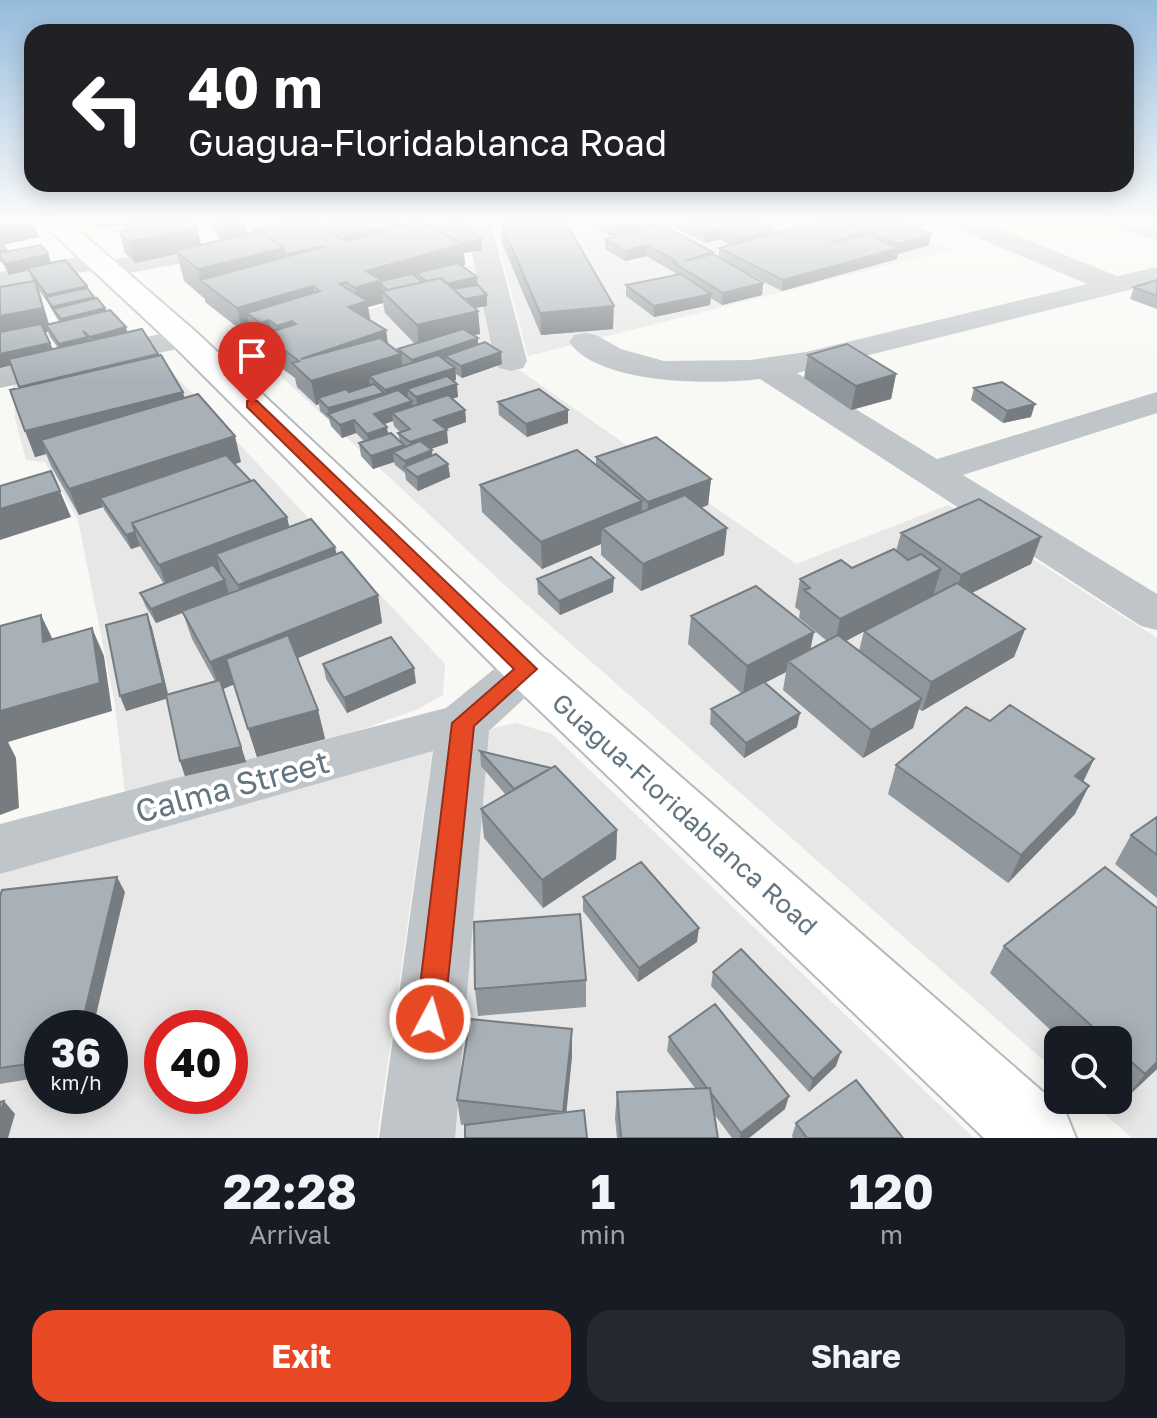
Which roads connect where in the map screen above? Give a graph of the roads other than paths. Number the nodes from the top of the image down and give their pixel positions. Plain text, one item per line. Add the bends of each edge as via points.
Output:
1 (26, 276) edge
2 (114, 276) edge
3 (491, 276) edge
4 (1092, 276) edge
5 (1152, 276) edge
6 (0, 280) edge
7 (1114, 285) junction
8 (184, 338) junction
9 (585, 342) dead end
10 (511, 361) dead end
11 (767, 369) junction
12 (0, 378) edge
13 (1157, 402) edge
14 (931, 473) junction
15 (1155, 612) edge
16 (526, 669) junction
17 (463, 723) junction
18 (0, 849) edge
19 (417, 1138) edge
20 (1038, 1138) edge

1 - 6 street
2 - 8 main road, Guagua-Floridablanca Road
3 - 10 street
4 - 7 street
5 - 7 street
7 - 11 street
8 - 12 street
8 - 16 main road, Guagua-Floridablanca Road
9 - 11 street via 626,364 680,372
11 - 14 street
13 - 14 street
14 - 15 street
16 - 17 street
16 - 20 main road, Guagua-Floridablanca Road
17 - 18 street, Calma Street
17 - 19 street

